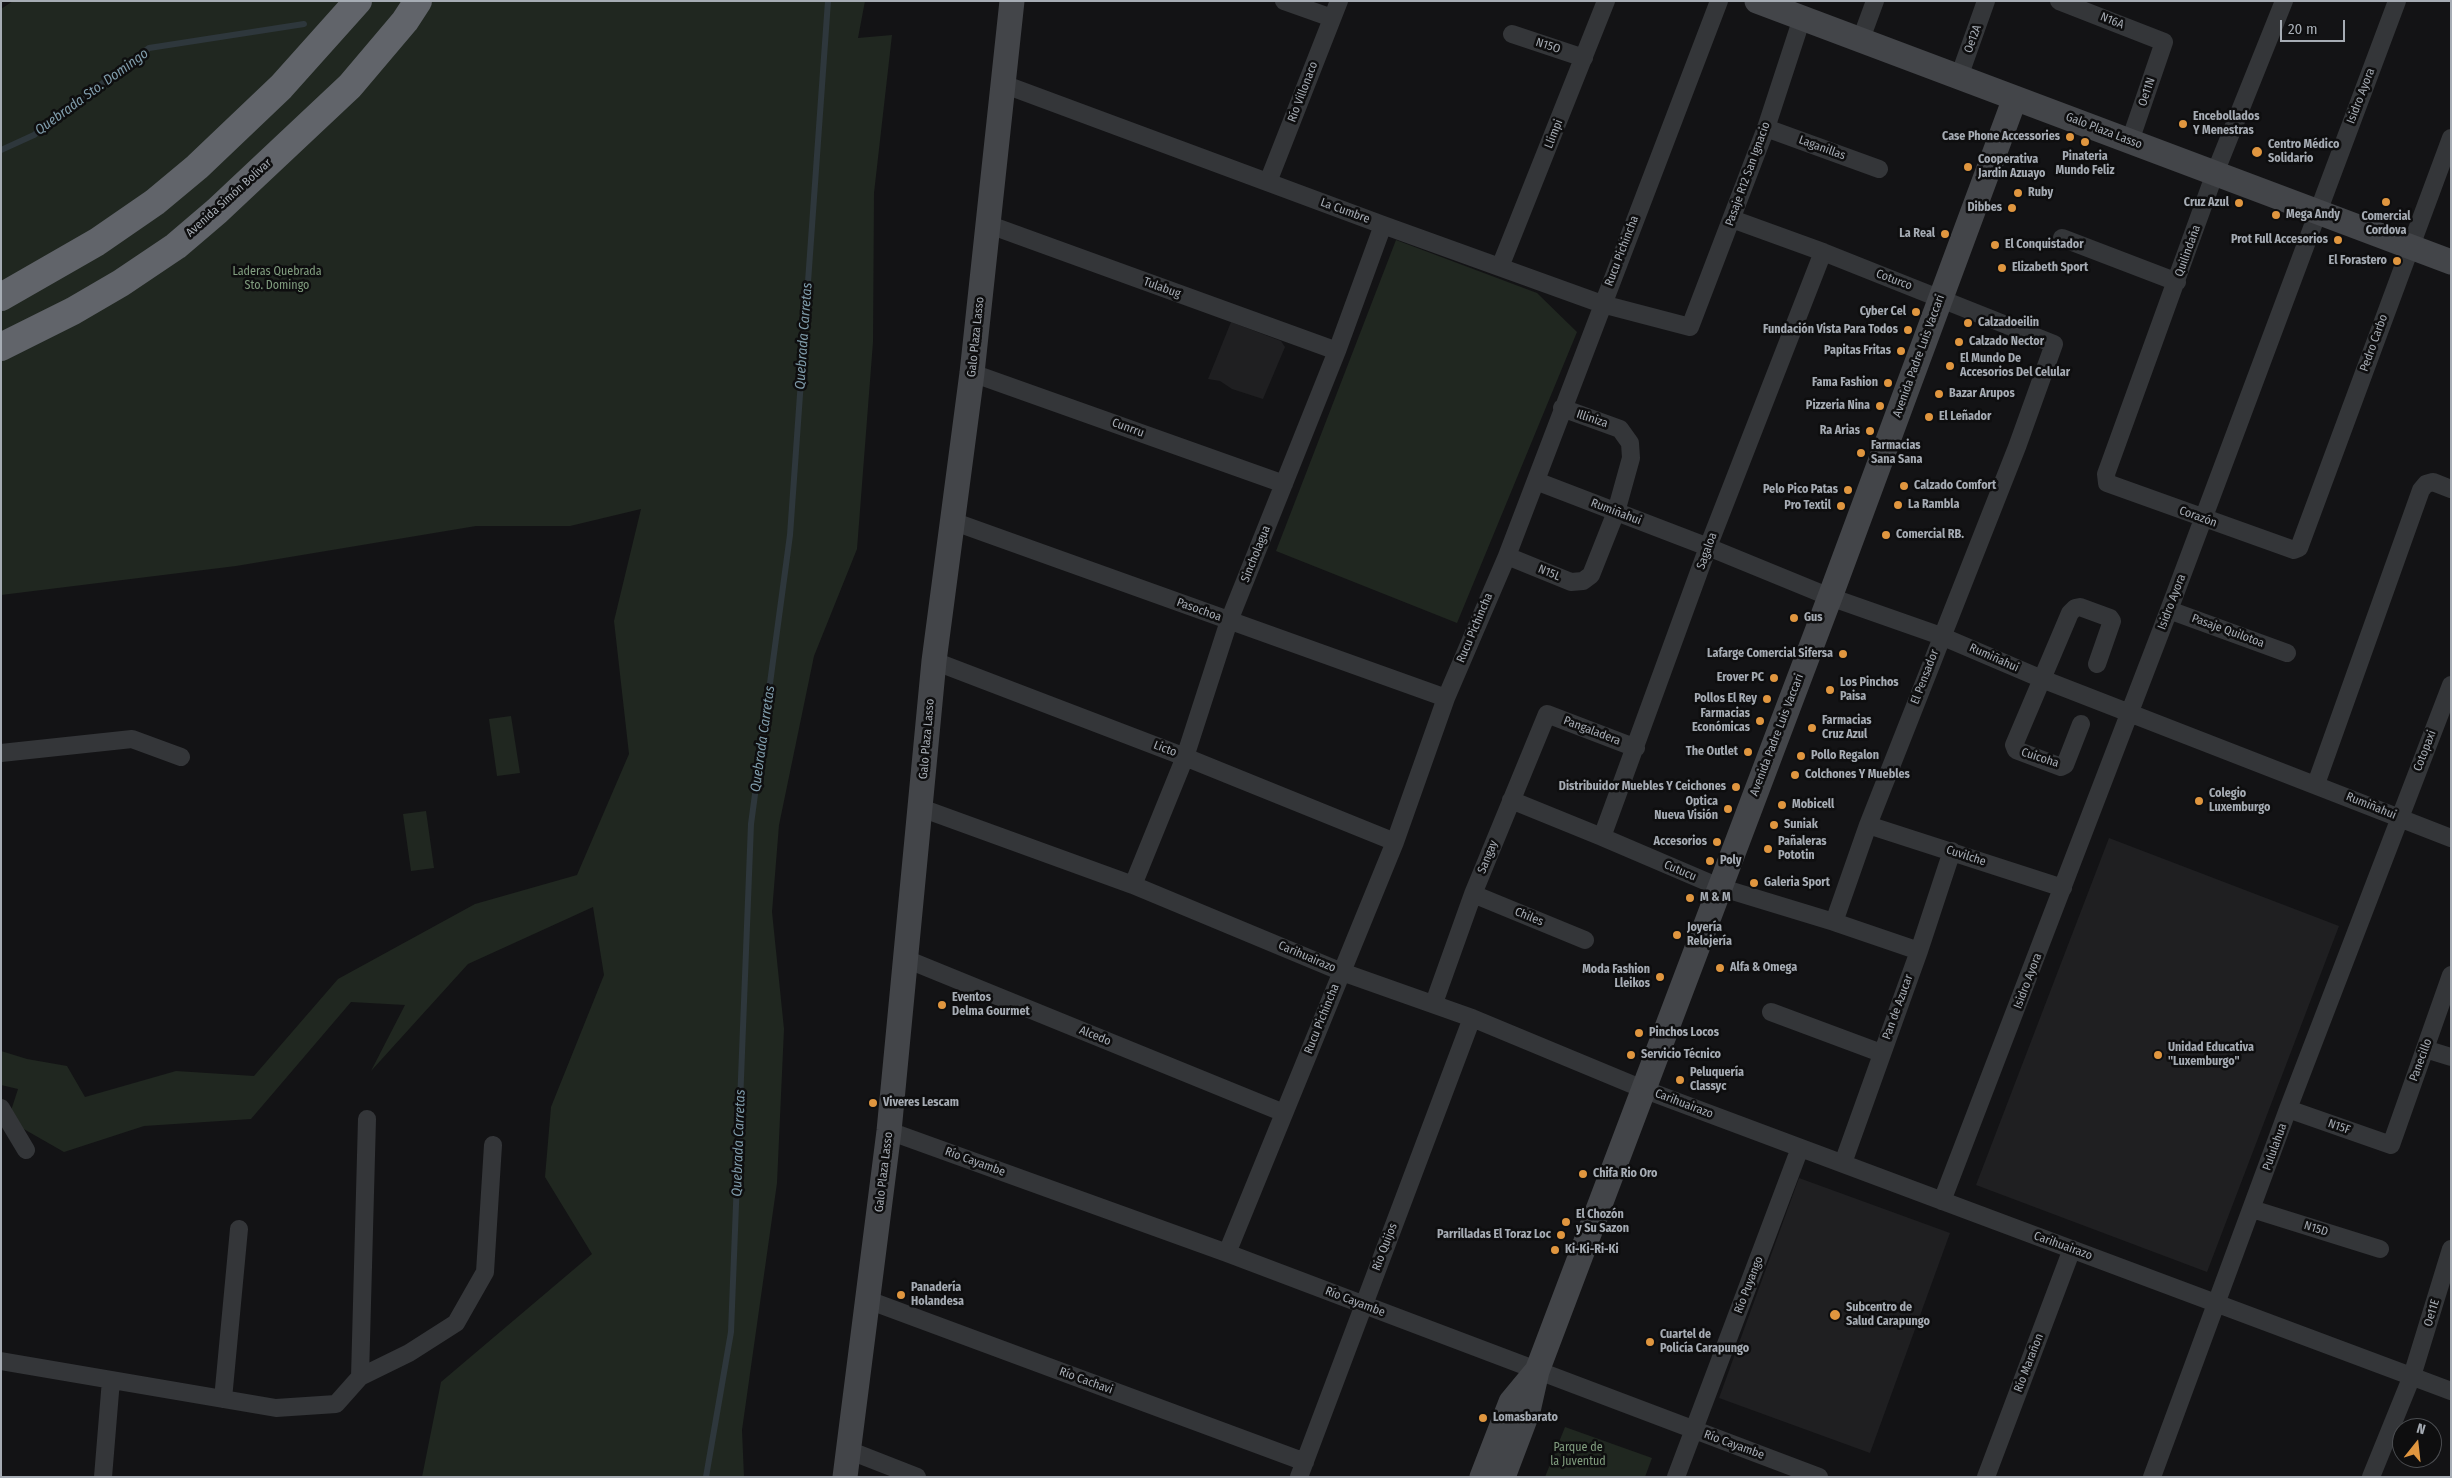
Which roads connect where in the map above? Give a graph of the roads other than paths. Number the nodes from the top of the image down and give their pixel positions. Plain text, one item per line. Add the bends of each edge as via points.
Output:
1 (358, 1) edge
2 (1012, 1) edge
3 (1284, 1) edge
4 (1338, 1) edge
5 (1606, 1) edge
6 (1718, 1) edge
7 (1875, 1) edge
8 (1986, 1) edge
9 (2059, 1) edge
10 (2284, 1) edge
11 (2397, 1) edge
12 (1762, 2) edge
13 (2082, 5) edge
14 (411, 11) edge
15 (1332, 18) junction
16 (1802, 18) junction
17 (1512, 34) dead end
18 (1861, 39) junction
19 (2164, 42) joint
20 (1584, 58) junction
21 (1959, 77) junction
22 (1003, 84) junction
23 (2014, 98) junction
24 (1766, 128) junction
25 (2451, 138) edge
26 (2130, 141) junction
27 (1879, 169) dead end
28 (2215, 173) junction
29 (1268, 182) junction
30 (2318, 211) junction
31 (1732, 219) junction
32 (987, 224) junction
33 (1383, 225) junction
34 (2062, 238) dead end
35 (2410, 247) junction
36 (1823, 252) junction
37 (2451, 262) edge
38 (1500, 267) junction
39 (2176, 282) junction
40 (1, 297) edge
41 (1940, 298) junction
42 (1602, 304) junction
43 (1690, 327) joint
44 (2054, 344) joint
45 (1, 348) edge
46 (1337, 351) junction
47 (972, 373) junction
48 (1562, 408) junction
49 (2106, 474) joint
50 (1536, 481) junction
51 (1284, 484) junction
52 (2451, 489) edge
53 (1616, 512) junction
54 (2204, 519) junction
55 (952, 520) junction
56 (1708, 547) junction
57 (2299, 548) joint
58 (1507, 556) junction
59 (1830, 597) junction
60 (2169, 610) junction
61 (1229, 621) junction
62 (1941, 636) junction
63 (2287, 653) dead end
64 (934, 661) junction
65 (2097, 664) dead end
66 (2042, 680) junction
67 (2451, 685) edge
68 (1446, 698) junction
69 (1547, 714) joint
70 (2130, 714) junction
71 (2081, 724) dead end
72 (1636, 748) junction
73 (1, 753) edge
74 (181, 757) dead end
75 (1185, 757) junction
76 (2316, 784) junction
77 (1511, 800) junction
78 (921, 808) junction
79 (2399, 818) junction
80 (1868, 825) junction
81 (2451, 838) edge
82 (1609, 840) junction
83 (1395, 842) junction
84 (1952, 851) junction
85 (1133, 885) junction
86 (1719, 887) junction
87 (2064, 888) junction
88 (1473, 894) junction
89 (1834, 922) junction
90 (1585, 940) dead end
91 (1919, 951) junction
92 (906, 959) junction
93 (1342, 972) junction
94 (2451, 975) edge
95 (1434, 1003) junction
96 (1771, 1012) dead end
97 (1472, 1018) junction
98 (2425, 1049) junction
99 (1881, 1053) junction
100 (2451, 1057) edge
101 (1643, 1089) junction
102 (1, 1108) edge
103 (2288, 1109) junction
104 (1284, 1113) junction
105 (367, 1118) dead end
106 (889, 1131) junction
107 (493, 1144) dead end
108 (2391, 1145) joint
109 (1800, 1148) junction
110 (26, 1150) dead end
111 (1843, 1163) junction
112 (1942, 1202) junction
113 (2252, 1210) junction
114 (239, 1229) dead end
115 (2072, 1249) junction
116 (2380, 1249) dead end
117 (2451, 1249) edge
118 (1227, 1253) junction
119 (868, 1300) junction
120 (2217, 1304) junction
121 (1363, 1305) junction
122 (1, 1361) edge
123 (1537, 1371) junction
124 (2412, 1376) junction
125 (360, 1377) junction
126 (111, 1380) junction
127 (2451, 1391) edge
128 (223, 1399) junction
129 (1695, 1430) junction
130 (848, 1450) junction
131 (1302, 1469) edge
132 (103, 1477) edge
133 (845, 1477) edge
134 (917, 1477) edge
135 (1482, 1477) edge
136 (1503, 1477) edge
137 (1676, 1477) edge
138 (1819, 1477) edge
139 (1986, 1477) edge
140 (2152, 1477) edge
141 (2371, 1477) edge

1 - 40 highway via 280,87 198,167 89,248
2 - 22 street, Galo Plaza Lasso
3 - 15 street
4 - 15 street, Río Villonaco
5 - 20 street, Llimpi
6 - 42 street, Rucu Pichincha
7 - 18 street
8 - 21 street, Oe12A
9 - 13 street, N16A
10 - 28 street, Quilindaña
11 - 30 street, Isidro Ayora
12 - 16 street, Galo Plaza Lasso
13 - 19 street, N16A
14 - 45 highway, Avenida Simón Bolívar via 350,86 176,246 73,311
15 - 29 street, Río Villonaco
16 - 18 street, Galo Plaza Lasso
16 - 24 street, Pasaje R12 San Ignacio
17 - 20 street, N15O
18 - 21 street, Galo Plaza Lasso
19 - 26 street, Oe11N
20 - 38 street, Llimpi
21 - 23 street, Galo Plaza Lasso
22 - 29 street, La Cumbre
22 - 32 street, Galo Plaza Lasso
23 - 26 street, Galo Plaza Lasso
23 - 41 street, Avenida Padre Luis Vaccari
24 - 27 street, Laganillas
24 - 31 street, Pasaje R12 San Ignacio
25 - 35 street, Pedro Carbo
26 - 28 street, Galo Plaza Lasso
28 - 30 street, Galo Plaza Lasso
28 - 39 street, Quilindaña
29 - 33 street, La Cumbre
30 - 35 street, Galo Plaza Lasso
30 - 54 street, Isidro Ayora
31 - 36 street, Coturco
31 - 43 street, Pasaje R12 San Ignacio
32 - 46 street, Tulabug
32 - 47 street, Galo Plaza Lasso
33 - 38 street, La Cumbre
33 - 46 street, Sincholagua
34 - 39 street
35 - 37 street, Galo Plaza Lasso
35 - 57 street, Pedro Carbo
36 - 41 street, Coturco
36 - 56 street, Sagaloa
38 - 42 street, La Cumbre
39 - 49 street, Quilindaña
41 - 44 street, Coturco
41 - 59 street, Avenida Padre Luis Vaccari
42 - 43 street, La Cumbre
42 - 48 street, Rucu Pichincha
44 - 62 street, El Pensador via 2017,447
46 - 51 street, Sincholagua
47 - 51 street, Cunrru
47 - 55 street, Galo Plaza Lasso
48 - 50 street, Rucu Pichincha
48 - 53 street, Illiniza via 1620,429 1630,443 1631,458
49 - 54 street, Corazón via 2107,483
50 - 53 street, Rumiñahui
50 - 58 street, Rucu Pichincha
51 - 61 street, Sincholagua
52 - 76 street via 2433,482 2421,490
53 - 56 street, Rumiñahui
53 - 58 street, N15L via 1591,575 1583,581 1571,582
54 - 57 street, Corazón via 2294,550
54 - 60 street, Isidro Ayora
55 - 61 street, Pasochoa
55 - 64 street, Galo Plaza Lasso
56 - 59 street, Rumiñahui
56 - 72 street, Sagaloa
58 - 68 street, Rucu Pichincha
59 - 62 street, Rumiñahui
59 - 86 street, Avenida Padre Luis Vaccari
60 - 63 street, Pasaje Quilotoa
60 - 70 street, Isidro Ayora
61 - 68 street, Pasochoa
61 - 75 street, Sincholagua
62 - 66 street, Rumiñahui
62 - 80 street, El Pensador
64 - 75 street, Licto
64 - 78 street, Galo Plaza Lasso
65 - 66 street via 2112,621 2080,607 2075,608
66 - 70 street, Rumiñahui
66 - 71 street, Cuicoha via 2014,745 2016,750 2065,765
67 - 79 street, Cotopaxi
68 - 83 street, Rucu Pichincha
69 - 72 street, Pangaladera
69 - 77 street, Sangay
70 - 76 street, Rumiñahui
70 - 87 street, Isidro Ayora
72 - 82 street, Sagaloa
73 - 74 street via 132,739
75 - 83 street, Licto
75 - 85 street, Sincholagua
76 - 79 street, Rumiñahui
77 - 82 street, Cutucu
77 - 88 street, Sangay
78 - 85 street, Carihuairazo
78 - 92 street, Galo Plaza Lasso
79 - 81 street, Rumiñahui
79 - 103 street, Pululahua
80 - 84 street, Cuvilche
80 - 89 street, El Pensador
82 - 86 street, Cutucu
83 - 93 street, Rucu Pichincha
84 - 87 street, Cuvilche
84 - 91 street, Pan de Azucar
85 - 93 street, Carihuairazo
86 - 89 street, Cutucu
86 - 101 street, Avenida Padre Luis Vaccari
87 - 112 street, Isidro Ayora
88 - 90 street, Chiles
88 - 95 street, Sangay
89 - 91 street
91 - 99 street, Pan de Azucar
92 - 104 street, Alcedo
92 - 106 street, Galo Plaza Lasso
93 - 95 street, Carihuairazo
93 - 104 street, Rucu Pichincha
94 - 98 street, Panecillo
95 - 97 street, Carihuairazo
96 - 99 street
97 - 101 street, Carihuairazo
97 - 121 street, Río Quijos
98 - 100 street
98 - 108 street, Panecillo
99 - 111 street, Pan de Azucar
101 - 109 street, Carihuairazo
101 - 123 street, Avenida Padre Luis Vaccari
102 - 110 street
103 - 108 street, N15F
103 - 113 street, Pululahua
104 - 118 street, Rucu Pichincha
105 - 125 street
106 - 118 street, Río Cayambe
106 - 119 street, Galo Plaza Lasso
107 - 125 street via 485,1272 456,1323 409,1353
109 - 111 street, Carihuairazo
109 - 129 street, Río Puyango
111 - 112 street, Carihuairazo
112 - 115 street, Carihuairazo
113 - 116 street, N15D
113 - 120 street, Pululahua
114 - 128 street
115 - 120 street, Carihuairazo
115 - 139 street, Río Marañon
117 - 124 street, Oe11E
118 - 121 street, Río Cayambe
119 - 130 street, Galo Plaza Lasso
119 - 131 street, Río Cachavi
120 - 124 street, Carihuairazo
120 - 140 street, Pululahua
121 - 123 street, Río Cayambe
121 - 131 street, Río Quijos
122 - 126 street
123 - 129 street, Río Cayambe
123 - 135 street, Avenida Padre Luis Vaccari via 1511,1402
123 - 136 street, Avenida Padre Luis Vaccari via 1528,1411
124 - 127 street, Carihuairazo
124 - 141 street, Oe11E
125 - 128 street via 336,1404 276,1408
126 - 128 street
126 - 132 street
129 - 137 street, Río Puyango
129 - 138 street, Río Cayambe
130 - 133 street, Galo Plaza Lasso
130 - 134 street

